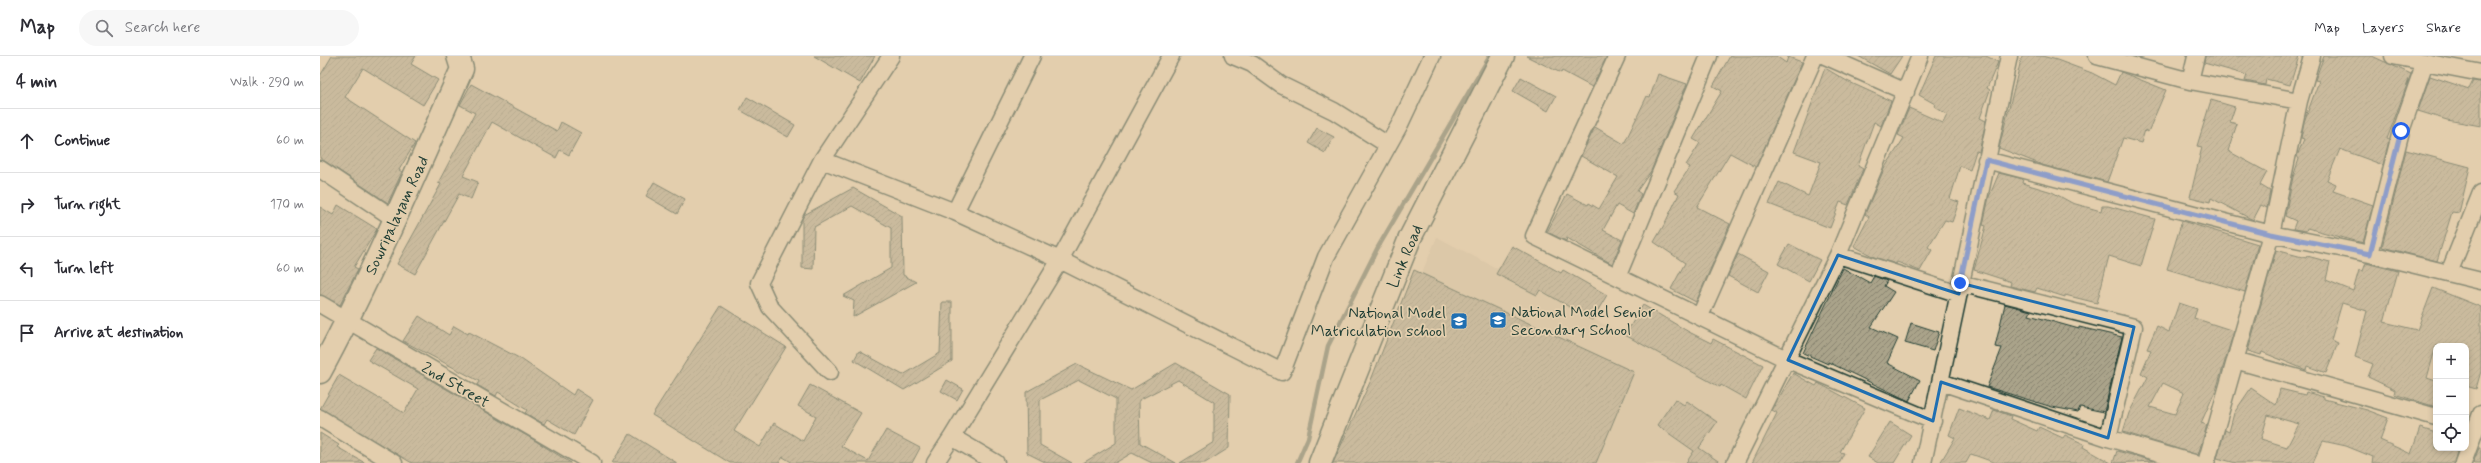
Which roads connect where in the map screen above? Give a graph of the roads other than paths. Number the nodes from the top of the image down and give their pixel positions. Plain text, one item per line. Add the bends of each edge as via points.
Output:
1 (458, 56) edge
2 (891, 56) edge
3 (1032, 56) edge
4 (1171, 56) edge
5 (1233, 56) edge
6 (1432, 56) edge
7 (1503, 56) edge
8 (1617, 56) edge
9 (1709, 56) edge
10 (1815, 56) edge
11 (1825, 56) edge
12 (1920, 56) edge
13 (2009, 56) edge
14 (2097, 56) edge
15 (2196, 56) edge
16 (2312, 56) edge
17 (2393, 56) edge
18 (2426, 62) junction
19 (2481, 74) edge
20 (2190, 81) junction
21 (1906, 92) junction
22 (2299, 101) junction
23 (1388, 145) junction
24 (822, 160) junction
25 (1986, 160) junction
26 (320, 169) edge
27 (2481, 193) edge
28 (955, 212) junction
29 (395, 219) junction
30 (2271, 234) junction
31 (2370, 254) junction
32 (1838, 255) junction
33 (1060, 260) junction
34 (2449, 273) junction
35 (1618, 275) junction
36 (2481, 281) edge
37 (1960, 289) junction
38 (320, 304) edge
39 (1700, 316) junction
40 (348, 320) junction
41 (1788, 360) junction
42 (2235, 360) junction
43 (320, 372) edge
44 (830, 372) dead end
45 (1940, 382) junction
46 (2433, 416) edge
47 (320, 418) edge
48 (1933, 421) junction
49 (2476, 424) edge
50 (952, 437) junction
51 (2108, 438) junction
52 (394, 463) edge
53 (592, 463) edge
54 (935, 463) edge
55 (996, 463) edge
56 (1320, 463) edge
57 (1735, 463) edge
58 (1922, 463) edge
59 (2194, 463) edge
60 (2206, 463) edge
61 (2463, 463) edge

1 - 29 street, Sowripalayam Road via 462,69
2 - 24 street
3 - 28 street
4 - 33 street
5 - 23 street via 1252,64 1280,85 1334,110
6 - 23 street
7 - 56 street, Link Road via 1410,238
8 - 35 street via 1534,236
9 - 35 street
10 - 39 street
11 - 21 street
12 - 21 street
13 - 25 street
14 - 20 street
15 - 20 street
16 - 22 street
17 - 18 street
18 - 19 street
18 - 31 street via 2401,131
20 - 22 street
21 - 32 street
22 - 30 street
23 - 33 street via 1326,257 1282,372
24 - 28 street
24 - 44 street via 759,283 770,307
25 - 30 street
25 - 37 street
26 - 29 street
27 - 34 street
28 - 33 street
29 - 40 street, Sowripalayam Road
30 - 31 street
30 - 42 street
31 - 34 street
32 - 37 street
32 - 41 street
33 - 50 street
34 - 36 street
35 - 39 street
37 - 45 street
37 - 51 street via 2134,327
38 - 40 street, 2nd Street
39 - 41 street
40 - 43 street, Sowripalayam Road
40 - 53 street, 2nd Street
41 - 48 street
41 - 57 street
42 - 46 street
42 - 60 street
45 - 48 street
45 - 51 street
47 - 52 street
48 - 58 street
49 - 61 street
50 - 54 street
50 - 55 street
51 - 59 street

